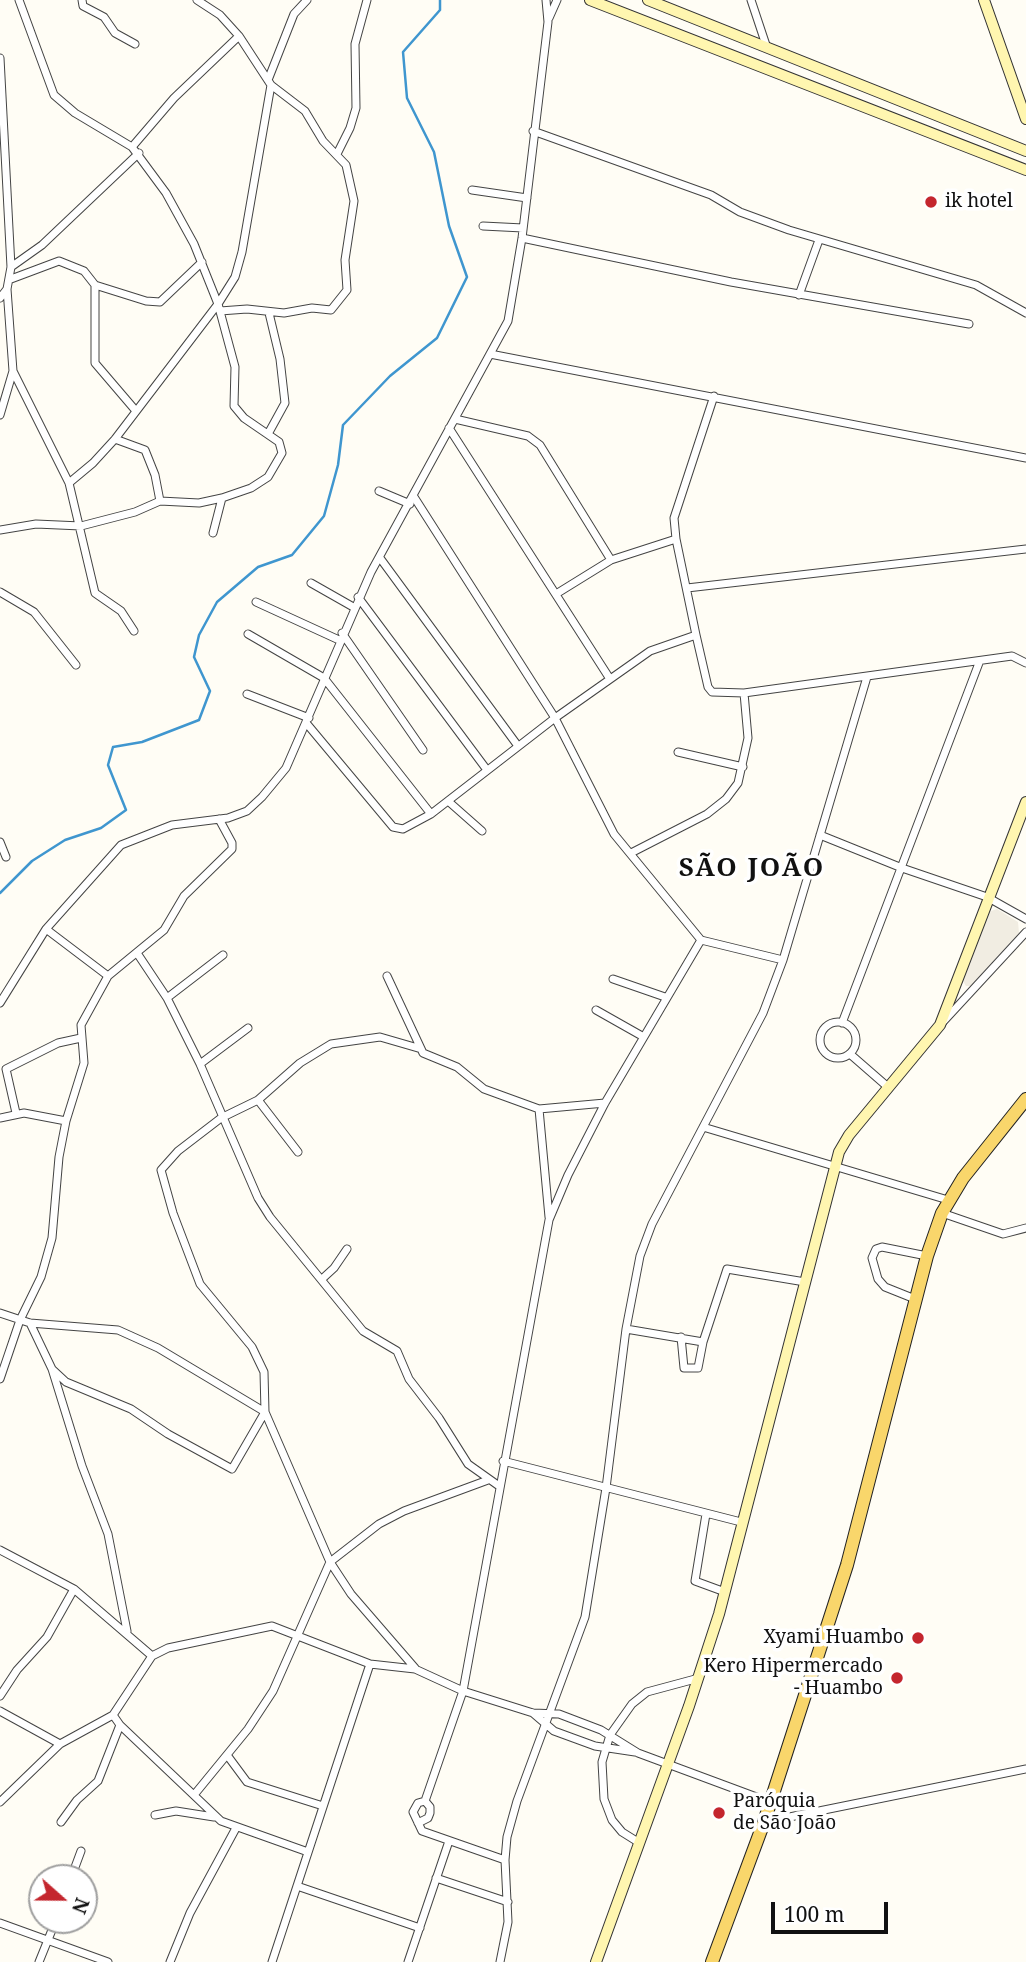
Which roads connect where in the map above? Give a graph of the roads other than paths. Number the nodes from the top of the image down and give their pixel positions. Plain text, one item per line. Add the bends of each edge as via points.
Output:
1 (19, 0) edge
2 (82, 0) edge
3 (197, 0) edge
4 (307, 0) edge
5 (367, 0) edge
6 (546, 0) edge
7 (557, 0) edge
8 (590, 0) edge
9 (648, 0) edge
10 (751, 0) edge
11 (985, 0) edge
12 (211, 4) edge
13 (548, 22) junction
14 (239, 36) junction
15 (135, 44) dead end
16 (766, 45) junction
17 (0, 58) edge
18 (269, 83) junction
19 (1026, 119) edge
20 (533, 131) junction
21 (132, 146) junction
22 (1026, 151) edge
23 (138, 153) junction
24 (337, 154) junction
25 (1026, 170) edge
26 (472, 190) dead end
27 (527, 198) junction
28 (482, 226) dead end
29 (523, 228) junction
30 (522, 238) junction
31 (819, 240) junction
32 (201, 261) junction
33 (11, 267) junction
34 (10, 279) junction
35 (94, 285) junction
36 (7, 289) junction
37 (799, 295) junction
38 (0, 297) edge
39 (219, 308) junction
40 (269, 313) junction
41 (1026, 313) edge
42 (969, 324) dead end
43 (490, 354) junction
44 (13, 371) junction
45 (714, 396) junction
46 (136, 411) junction
47 (0, 415) edge
48 (455, 419) junction
49 (449, 428) junction
50 (268, 434) junction
51 (115, 439) junction
52 (1026, 458) edge
53 (68, 483) junction
54 (379, 491) dead end
55 (222, 498) junction
56 (160, 501) junction
57 (412, 501) junction
58 (81, 526) junction
59 (0, 530) edge
60 (213, 533) dead end
61 (676, 539) junction
62 (1026, 549) edge
63 (380, 558) junction
64 (611, 560) junction
65 (311, 583) dead end
66 (687, 588) junction
67 (0, 592) edge
68 (556, 594) junction
69 (359, 597) junction
70 (256, 602) dead end
71 (355, 608) junction
72 (134, 632) dead end
73 (248, 634) dead end
74 (696, 635) junction
75 (341, 636) junction
76 (979, 663) junction
77 (1026, 663) edge
78 (76, 665) dead end
79 (867, 677) junction
80 (324, 678) junction
81 (610, 679) junction
82 (744, 693) junction
83 (247, 694) dead end
84 (555, 718) junction
85 (308, 721) junction
86 (518, 746) junction
87 (423, 750) dead end
88 (678, 752) dead end
89 (743, 767) junction
90 (487, 770) junction
91 (448, 801) junction
92 (1026, 802) edge
93 (431, 814) junction
94 (219, 819) junction
95 (482, 831) dead end
96 (820, 835) junction
97 (0, 842) edge
98 (631, 853) junction
99 (6, 857) dead end
100 (902, 868) junction
101 (987, 897) junction
102 (1026, 919) edge
103 (46, 929) junction
104 (1026, 932) edge
105 (701, 940) junction
106 (137, 953) junction
107 (223, 956) dead end
108 (783, 960) junction
109 (108, 976) junction
110 (387, 976) dead end
111 (613, 979) dead end
112 (665, 997) junction
113 (167, 998) junction
114 (0, 1003) edge
115 (596, 1010) dead end
116 (842, 1023) junction
117 (940, 1025) junction
118 (248, 1028) dead end
119 (642, 1036) junction
120 (82, 1038) junction
121 (419, 1048) junction
122 (850, 1054) junction
123 (200, 1064) junction
124 (889, 1088) junction
125 (1026, 1099) edge
126 (258, 1100) junction
127 (605, 1103) junction
128 (539, 1109) junction
129 (16, 1113) junction
130 (0, 1118) edge
131 (221, 1118) junction
132 (66, 1121) junction
133 (703, 1127) junction
134 (299, 1152) dead end
135 (835, 1166) junction
136 (948, 1200) junction
137 (942, 1213) junction
138 (549, 1220) junction
139 (1026, 1228) edge
140 (346, 1249) dead end
141 (927, 1256) junction
142 (322, 1279) junction
143 (805, 1282) junction
144 (915, 1299) junction
145 (0, 1312) edge
146 (20, 1320) junction
147 (30, 1323) junction
148 (626, 1329) junction
149 (681, 1337) junction
150 (703, 1342) junction
151 (52, 1368) junction
152 (0, 1379) edge
153 (265, 1412) junction
154 (503, 1461) junction
155 (488, 1480) junction
156 (499, 1486) junction
157 (606, 1488) junction
158 (706, 1514) junction
159 (741, 1522) junction
160 (0, 1550) edge
161 (330, 1562) junction
162 (74, 1589) junction
163 (724, 1592) junction
164 (127, 1631) junction
165 (298, 1635) junction
166 (152, 1656) junction
167 (370, 1664) junction
168 (415, 1669) junction
169 (699, 1678) junction
170 (463, 1691) junction
171 (0, 1696) edge
172 (0, 1711) edge
173 (551, 1712) junction
174 (533, 1713) junction
175 (113, 1715) junction
176 (120, 1724) junction
177 (545, 1727) junction
178 (610, 1735) junction
179 (60, 1744) junction
180 (606, 1748) junction
181 (638, 1753) junction
182 (227, 1755) junction
183 (669, 1765) junction
184 (1026, 1769) edge
185 (196, 1797) junction
186 (425, 1801) junction
187 (0, 1802) edge
188 (771, 1802) junction
189 (323, 1806) junction
190 (185, 1812) junction
191 (155, 1815) dead end
192 (215, 1817) junction
193 (61, 1822) dead end
194 (764, 1822) junction
195 (418, 1823) junction
196 (236, 1829) junction
197 (449, 1841) junction
198 (638, 1842) junction
199 (82, 1851) dead end
200 (308, 1852) junction
201 (505, 1860) junction
202 (77, 1864) edge
203 (436, 1878) junction
204 (297, 1886) junction
205 (508, 1902) junction
206 (0, 1923) edge
207 (419, 1928) junction
208 (724, 1929) junction
209 (50, 1934) edge
210 (48, 1940) junction
211 (39, 1962) edge
212 (108, 1962) edge
213 (170, 1962) edge
214 (272, 1962) edge
215 (408, 1962) edge
216 (500, 1962) edge
217 (596, 1962) edge
218 (712, 1962) edge
219 (719, 1962) edge

1 - 21 street via 54,95 75,113
2 - 15 street via 83,6 104,17 115,33
3 - 12 street
4 - 18 street via 294,14
5 - 24 street via 355,44 356,108
6 - 13 street
7 - 13 street
8 - 25 street
9 - 16 street
10 - 16 street
11 - 19 street
12 - 14 street
13 - 20 street
14 - 18 street
14 - 21 street
16 - 22 street
17 - 33 street
18 - 24 street via 305,111
18 - 39 street via 242,252
20 - 27 street
20 - 31 street via 711,195 740,212
21 - 23 street
23 - 32 street via 166,193
23 - 33 street via 42,245
24 - 40 street via 346,165 354,201 345,294 331,310
26 - 27 street
27 - 29 street
28 - 29 street
29 - 30 street
30 - 37 street
30 - 43 street via 508,320
31 - 37 street
31 - 41 street via 976,285
32 - 35 street via 160,302
32 - 39 street
33 - 34 street
34 - 35 street via 59,261 84,271
34 - 36 street
35 - 46 street via 95,363
36 - 38 street
36 - 44 street
37 - 42 street
39 - 40 street
39 - 46 street
39 - 50 street via 235,368 236,412
40 - 50 street via 285,402
43 - 45 street
43 - 48 street
44 - 47 street
44 - 53 street
45 - 52 street
45 - 61 street via 674,518
46 - 51 street
48 - 49 street
48 - 64 street via 528,436 540,445
49 - 57 street
49 - 68 street
50 - 55 street via 282,446 274,470 251,488
51 - 53 street
51 - 56 street via 145,450
53 - 58 street
54 - 57 street
55 - 56 street via 199,503
55 - 60 street
56 - 58 street
57 - 63 street
57 - 84 street
58 - 59 street via 37,524
58 - 72 street via 95,593 121,611
61 - 64 street
61 - 66 street
62 - 66 street
63 - 69 street
63 - 86 street
64 - 68 street
65 - 71 street
66 - 74 street
67 - 78 street via 34,612
68 - 81 street
69 - 71 street
69 - 90 street
70 - 75 street
71 - 75 street
73 - 80 street
74 - 81 street via 650,651
74 - 82 street via 708,687 720,694
75 - 80 street
75 - 87 street
76 - 77 street via 1012,656
76 - 79 street
76 - 100 street
79 - 82 street
79 - 96 street
80 - 85 street
80 - 93 street
81 - 84 street
82 - 89 street via 748,738
83 - 85 street
84 - 86 street
84 - 98 street via 592,796
85 - 93 street via 393,827 409,827
85 - 94 street via 286,768 262,797 247,811
86 - 90 street
88 - 89 street
89 - 98 street via 726,799 707,814
90 - 91 street
91 - 93 street
91 - 95 street
92 - 101 street
94 - 103 street via 172,825 121,845
94 - 106 street via 232,849 193,886 164,930
96 - 100 street
96 - 108 street
97 - 99 street
98 - 105 street
100 - 101 street
100 - 116 street
101 - 102 street
101 - 117 street
103 - 109 street
103 - 114 street
104 - 117 street
105 - 108 street
105 - 112 street
106 - 109 street
106 - 113 street
107 - 113 street
108 - 133 street via 763,1013
109 - 120 street via 81,1025
110 - 121 street
111 - 112 street
112 - 119 street
113 - 123 street
115 - 119 street
116 - 122 street via 856,1039
116 - 122 street via 826,1028 821,1042 834,1058
117 - 124 street
118 - 123 street
119 - 127 street
120 - 129 street via 58,1043 6,1069
120 - 132 street via 84,1063
121 - 126 street via 380,1037 331,1044 300,1063
121 - 128 street via 457,1067 484,1089
122 - 124 street
123 - 131 street
124 - 135 street via 849,1135
125 - 136 main road
126 - 131 street
126 - 134 street
127 - 128 street
127 - 138 street
128 - 138 street
129 - 130 street
129 - 132 street
131 - 142 street via 270,1217
131 - 153 street via 164,1164 162,1179 200,1284 258,1358 265,1384
132 - 146 street via 52,1238 41,1277
133 - 135 street
133 - 148 street via 652,1224
135 - 136 street
135 - 143 street
136 - 137 main road
137 - 139 street via 1003,1234
137 - 141 main road
138 - 154 street
140 - 142 street
141 - 144 main road
141 - 144 street via 882,1247 872,1258 885,1287
142 - 155 street via 363,1331 397,1351 409,1379 458,1451
143 - 150 street via 727,1269
143 - 159 street
144 - 188 main road via 847,1565
145 - 146 street
146 - 147 street
146 - 152 street
147 - 151 street
147 - 153 street via 118,1330 158,1348
148 - 149 street
148 - 157 street
149 - 150 street
149 - 150 street via 684,1368 698,1368
151 - 153 street via 66,1382 131,1409 232,1469
151 - 164 street via 108,1534
153 - 161 street
154 - 156 street
154 - 157 street
155 - 156 street
155 - 161 street via 404,1511
156 - 170 street
157 - 158 street
157 - 173 street via 585,1617
158 - 159 street
158 - 163 street via 695,1580
159 - 163 street
160 - 162 street
161 - 165 street
161 - 168 street
162 - 164 street
162 - 171 street via 47,1637
163 - 169 street
164 - 166 street
165 - 166 street via 272,1626 168,1648
165 - 167 street
165 - 182 street via 273,1691
166 - 175 street
167 - 168 street
167 - 189 street
168 - 170 street
169 - 178 street via 647,1692 632,1704
169 - 183 street
170 - 174 street
170 - 186 street
172 - 179 street
173 - 174 street
173 - 177 street
173 - 178 street
174 - 177 street
175 - 176 street
175 - 179 street
176 - 185 street
176 - 193 street via 98,1781
177 - 180 street
177 - 201 street via 517,1801
178 - 180 street
178 - 181 street
179 - 187 street
180 - 181 street
180 - 198 street via 600,1779 604,1799 612,1820
181 - 183 street
182 - 185 street
182 - 189 street via 247,1782
183 - 188 street
183 - 198 street
184 - 194 street
185 - 190 street
185 - 192 street
186 - 195 street via 413,1812
186 - 195 street via 430,1813
188 - 194 main road
189 - 200 street
190 - 191 street
190 - 192 street
192 - 196 street
194 - 208 main road
195 - 197 street via 422,1831
196 - 200 street
196 - 213 street via 190,1913
197 - 201 street
197 - 203 street
198 - 217 street
199 - 202 street
200 - 204 street
201 - 205 street
203 - 205 street
203 - 207 street
204 - 207 street
204 - 214 street
205 - 216 street
206 - 210 street
207 - 215 street
208 - 218 main road
208 - 219 main road
209 - 210 street
210 - 211 street
210 - 212 street

